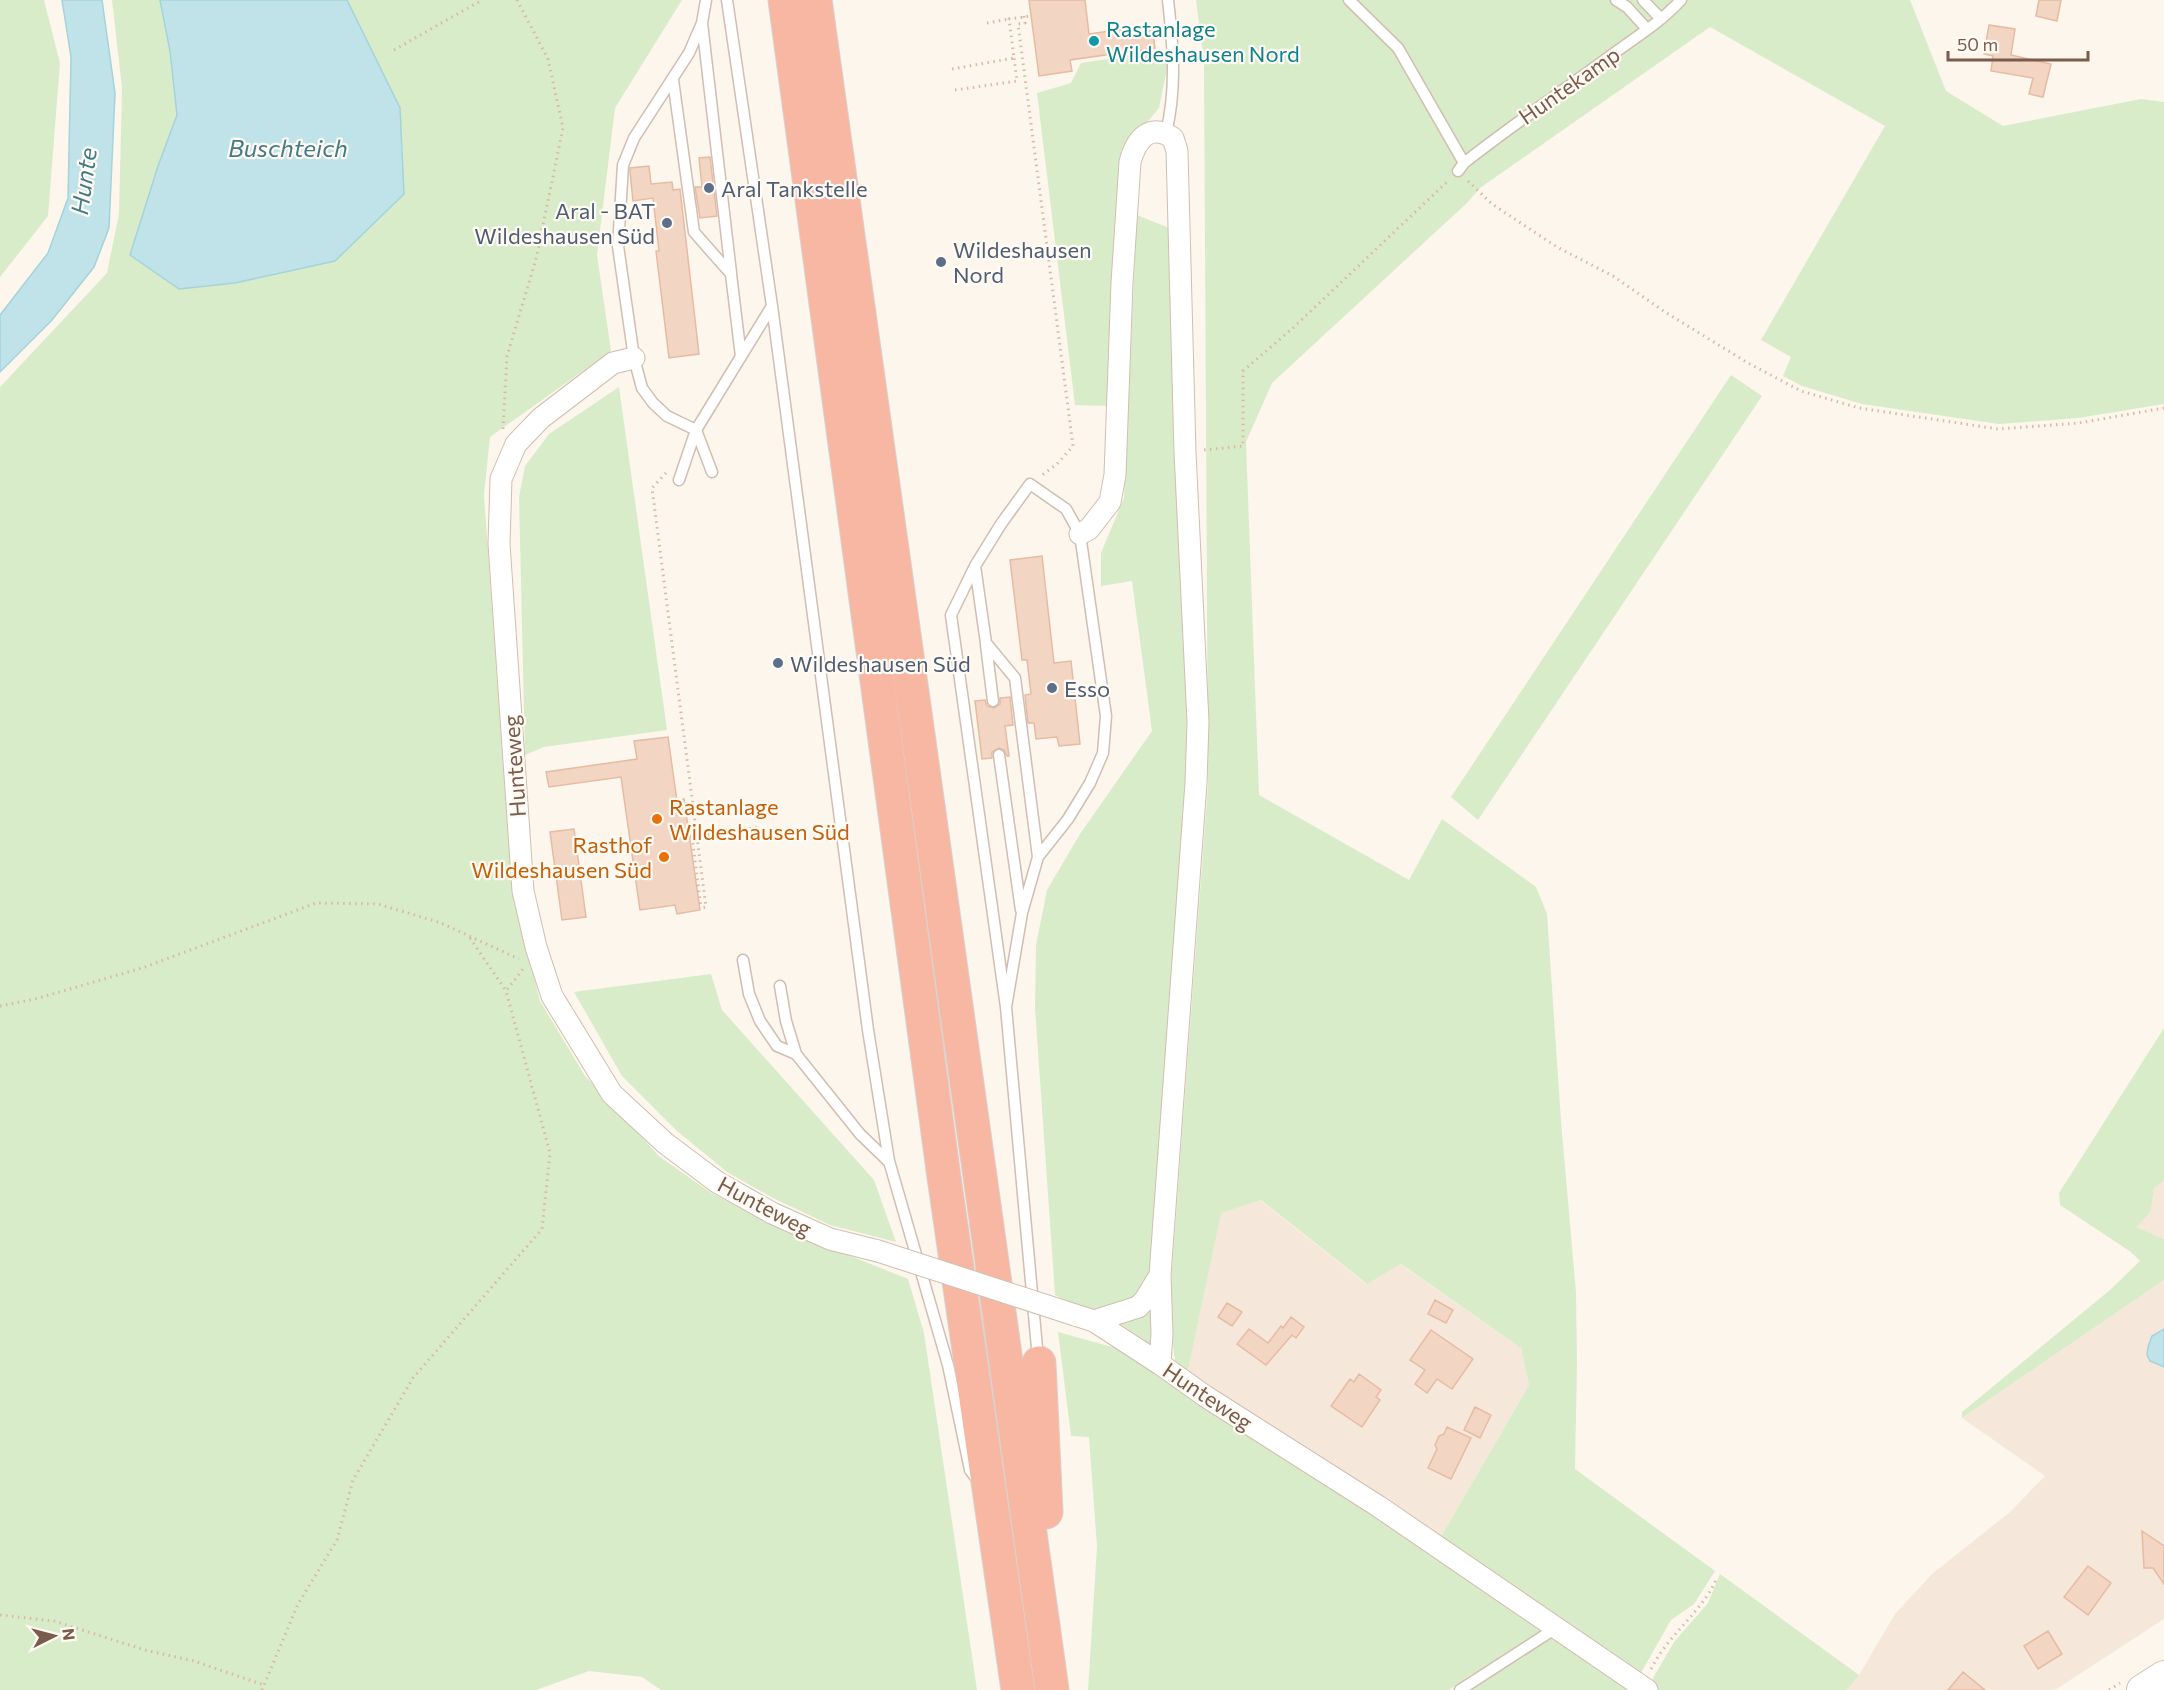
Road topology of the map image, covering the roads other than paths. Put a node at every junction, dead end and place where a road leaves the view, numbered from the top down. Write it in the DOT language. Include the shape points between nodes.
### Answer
graph roads {
  1 [pos="706,0"];
  2 [pos="727,0"];
  3 [pos="784,0"];
  4 [pos="815,0"];
  5 [pos="1167,0"];
  6 [pos="1349,0"];
  7 [pos="1616,0"];
  8 [pos="1643,0"];
  9 [pos="1681,0"];
  10 [pos="1661,19"];
  11 [pos="702,23"];
  12 [pos="1647,29"];
  13 [pos="673,80"];
  14 [pos="1166,133"];
  15 [pos="731,274"];
  16 [pos="772,306"];
  17 [pos="634,358"];
  18 [pos="741,358"];
  19 [pos="696,429"];
  20 [pos="712,472"];
  21 [pos="680,480"];
  22 [pos="1080,534"];
  23 [pos="975,566"];
  24 [pos="986,643"];
  25 [pos="993,701"];
  26 [pos="999,755"];
  27 [pos="1038,857"];
  28 [pos="1022,913"];
  29 [pos="743,960"];
  30 [pos="780,986"];
  31 [pos="1006,1007"];
  32 [pos="796,1053"];
  33 [pos="889,1161"];
  34 [pos="1161,1275"];
  35 [pos="1085,1318"];
  36 [pos="1039,1363"];
  37 [pos="1160,1364"];
  38 [pos="990,1495"];
  39 [pos="1040,1615"];
  40 [pos="1556,1628"];
  41 [pos="2164,1676"];
  42 [pos="1645,1689"];
  43 [pos="1018,1690"];
  44 [pos="1052,1690"];
  45 [pos="1460,1690"];
  46 [pos="2142,1690"];
  1 -- 11 [label="lane"];
  2 -- 16 [label="lane"];
  3 -- 38 [label="highway"];
  4 -- 39 [label="highway"];
  5 -- 14 [label="lane" via="1174,57 1172,107"];
  6 -- 12 [label="lane, Huntekamp" via="1398,48 1461,167 1512,124"];
  7 -- 12 [label="lane"];
  8 -- 10 [label="lane"];
  9 -- 10 [label="lane, Huntekamp"];
  10 -- 12 [label="lane, Huntekamp"];
  11 -- 13 [label="lane"];
  11 -- 15 [label="lane"];
  13 -- 15 [label="lane" via="694,232"];
  13 -- 17 [label="lane" via="649,112 623,165 618,246"];
  14 -- 22 [label="street" via="1143,137 1135,144 1130,162 1115,475 1110,501 1089,529"];
  14 -- 34 [label="street" via="1173,138 1177,151 1185,452 1198,722"];
  15 -- 18 [label="lane"];
  16 -- 18 [label="lane"];
  16 -- 33 [label="lane" via="868,1030"];
  17 -- 19 [label="lane" via="642,388 653,403 667,416"];
  17 -- 35 [label="street, Hunteweg, bridge" via="614,363 541,418 516,444 501,479 499,544 523,891 533,959 612,1094 665,1143 717,1182 830,1239"];
  18 -- 19 [label="lane"];
  19 -- 20 [label="lane"];
  19 -- 21 [label="lane"];
  22 -- 23 [label="lane" via="1066,509 1030,484"];
  22 -- 27 [label="lane" via="1106,716 1103,753 1068,819"];
  23 -- 24 [label="lane"];
  23 -- 31 [label="lane" via="951,615"];
  24 -- 25 [label="lane"];
  24 -- 27 [label="lane" via="1015,678"];
  26 -- 28 [label="lane"];
  27 -- 28 [label="lane"];
  28 -- 31 [label="lane"];
  29 -- 32 [label="lane" via="749,994 760,1021 777,1046"];
  30 -- 32 [label="lane"];
  31 -- 36 [label="lane"];
  32 -- 33 [label="lane" via="860,1134"];
  33 -- 38 [label="lane" via="948,1365 970,1470"];
  34 -- 35 [label="street" via="1138,1307"];
  34 -- 37 [label="street"];
  35 -- 37 [label="street, Hunteweg"];
  36 -- 39 [label="highway" via="1050,1567"];
  37 -- 40 [label="street, Hunteweg"];
  38 -- 43 [label="highway"];
  39 -- 44 [label="highway"];
  40 -- 42 [label="street, Hunteweg"];
  40 -- 45 [label="lane"];
  41 -- 46 [label="main road"];
}
